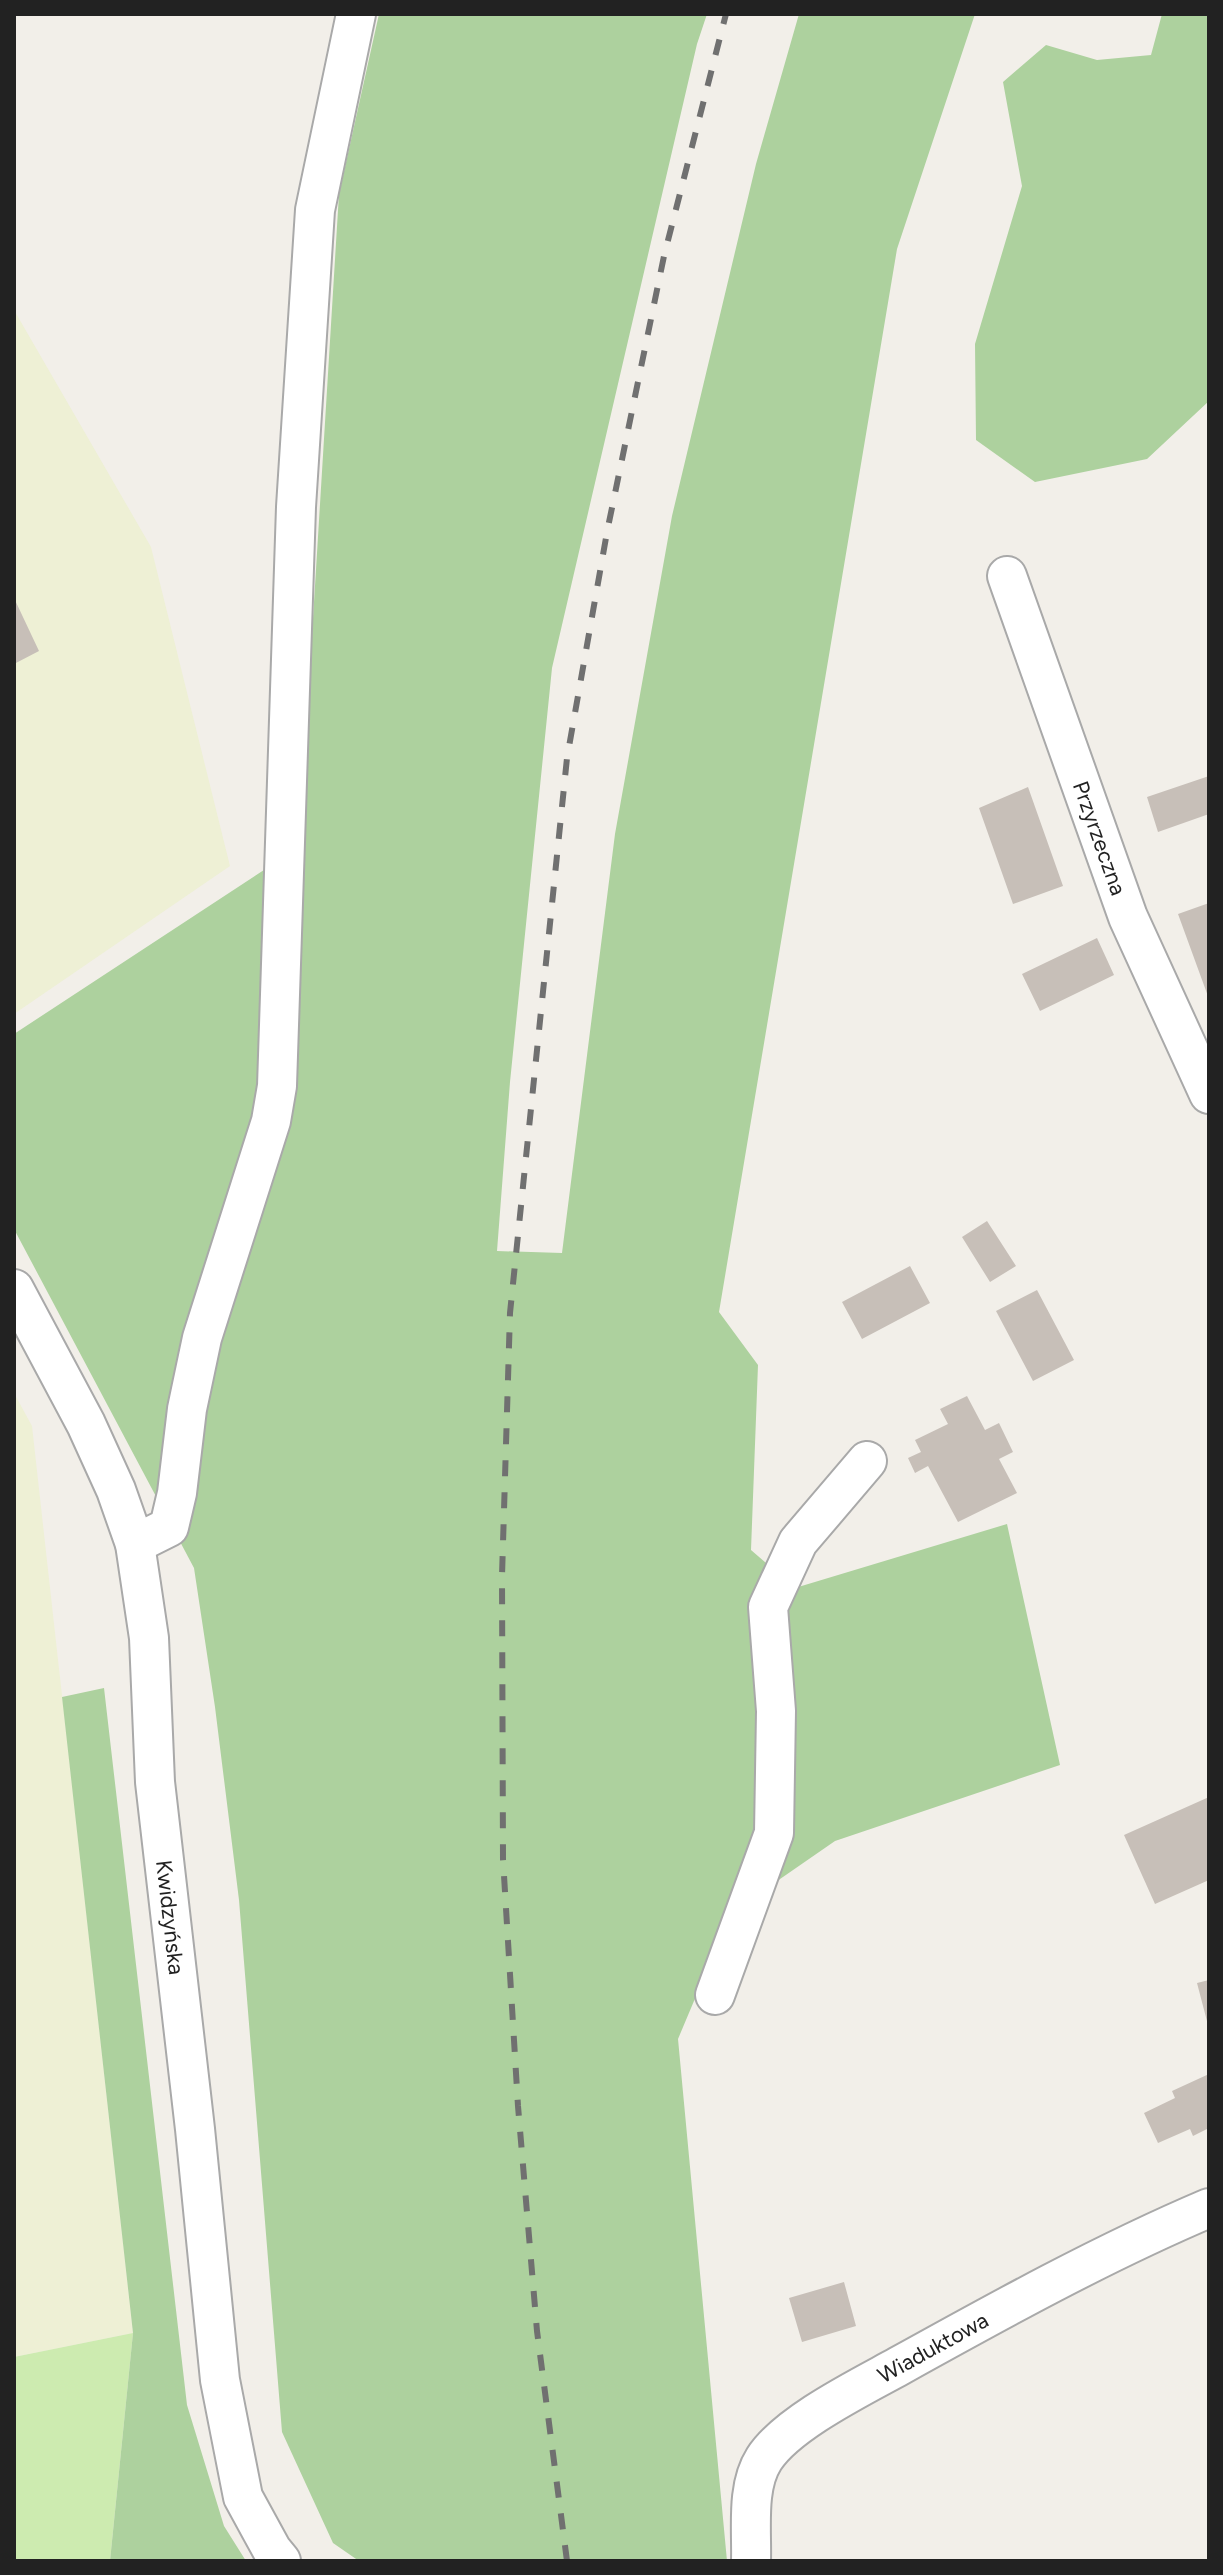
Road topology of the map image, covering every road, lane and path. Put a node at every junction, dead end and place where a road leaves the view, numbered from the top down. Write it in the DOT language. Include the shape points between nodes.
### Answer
graph roads {
  1 [pos="356,14"];
  2 [pos="1007,576"];
  3 [pos="1209,1094"];
  4 [pos="14,1289"];
  5 [pos="867,1461"];
  6 [pos="135,1544"];
  7 [pos="715,1995"];
  8 [pos="1209,2208"];
  9 [pos="281,2561"];
  10 [pos="751,2561"];
  1 -- 6 [label="street" via="315,210 296,507 277,1086 271,1121 202,1338 169,1527"];
  2 -- 3 [label="street, Przyrzeczna" via="1128,917"];
  4 -- 6 [label="street, Kwidzyńska" via="86,1424"];
  5 -- 7 [label="street" via="798,1542 768,1607 776,1711 774,1833"];
  6 -- 9 [label="street, Kwidzyńska" via="149,1638 155,1782 220,2380 243,2497"];
  8 -- 10 [label="street, Wiaduktowa" via="1009,2305 781,2439 757,2473"];
}
